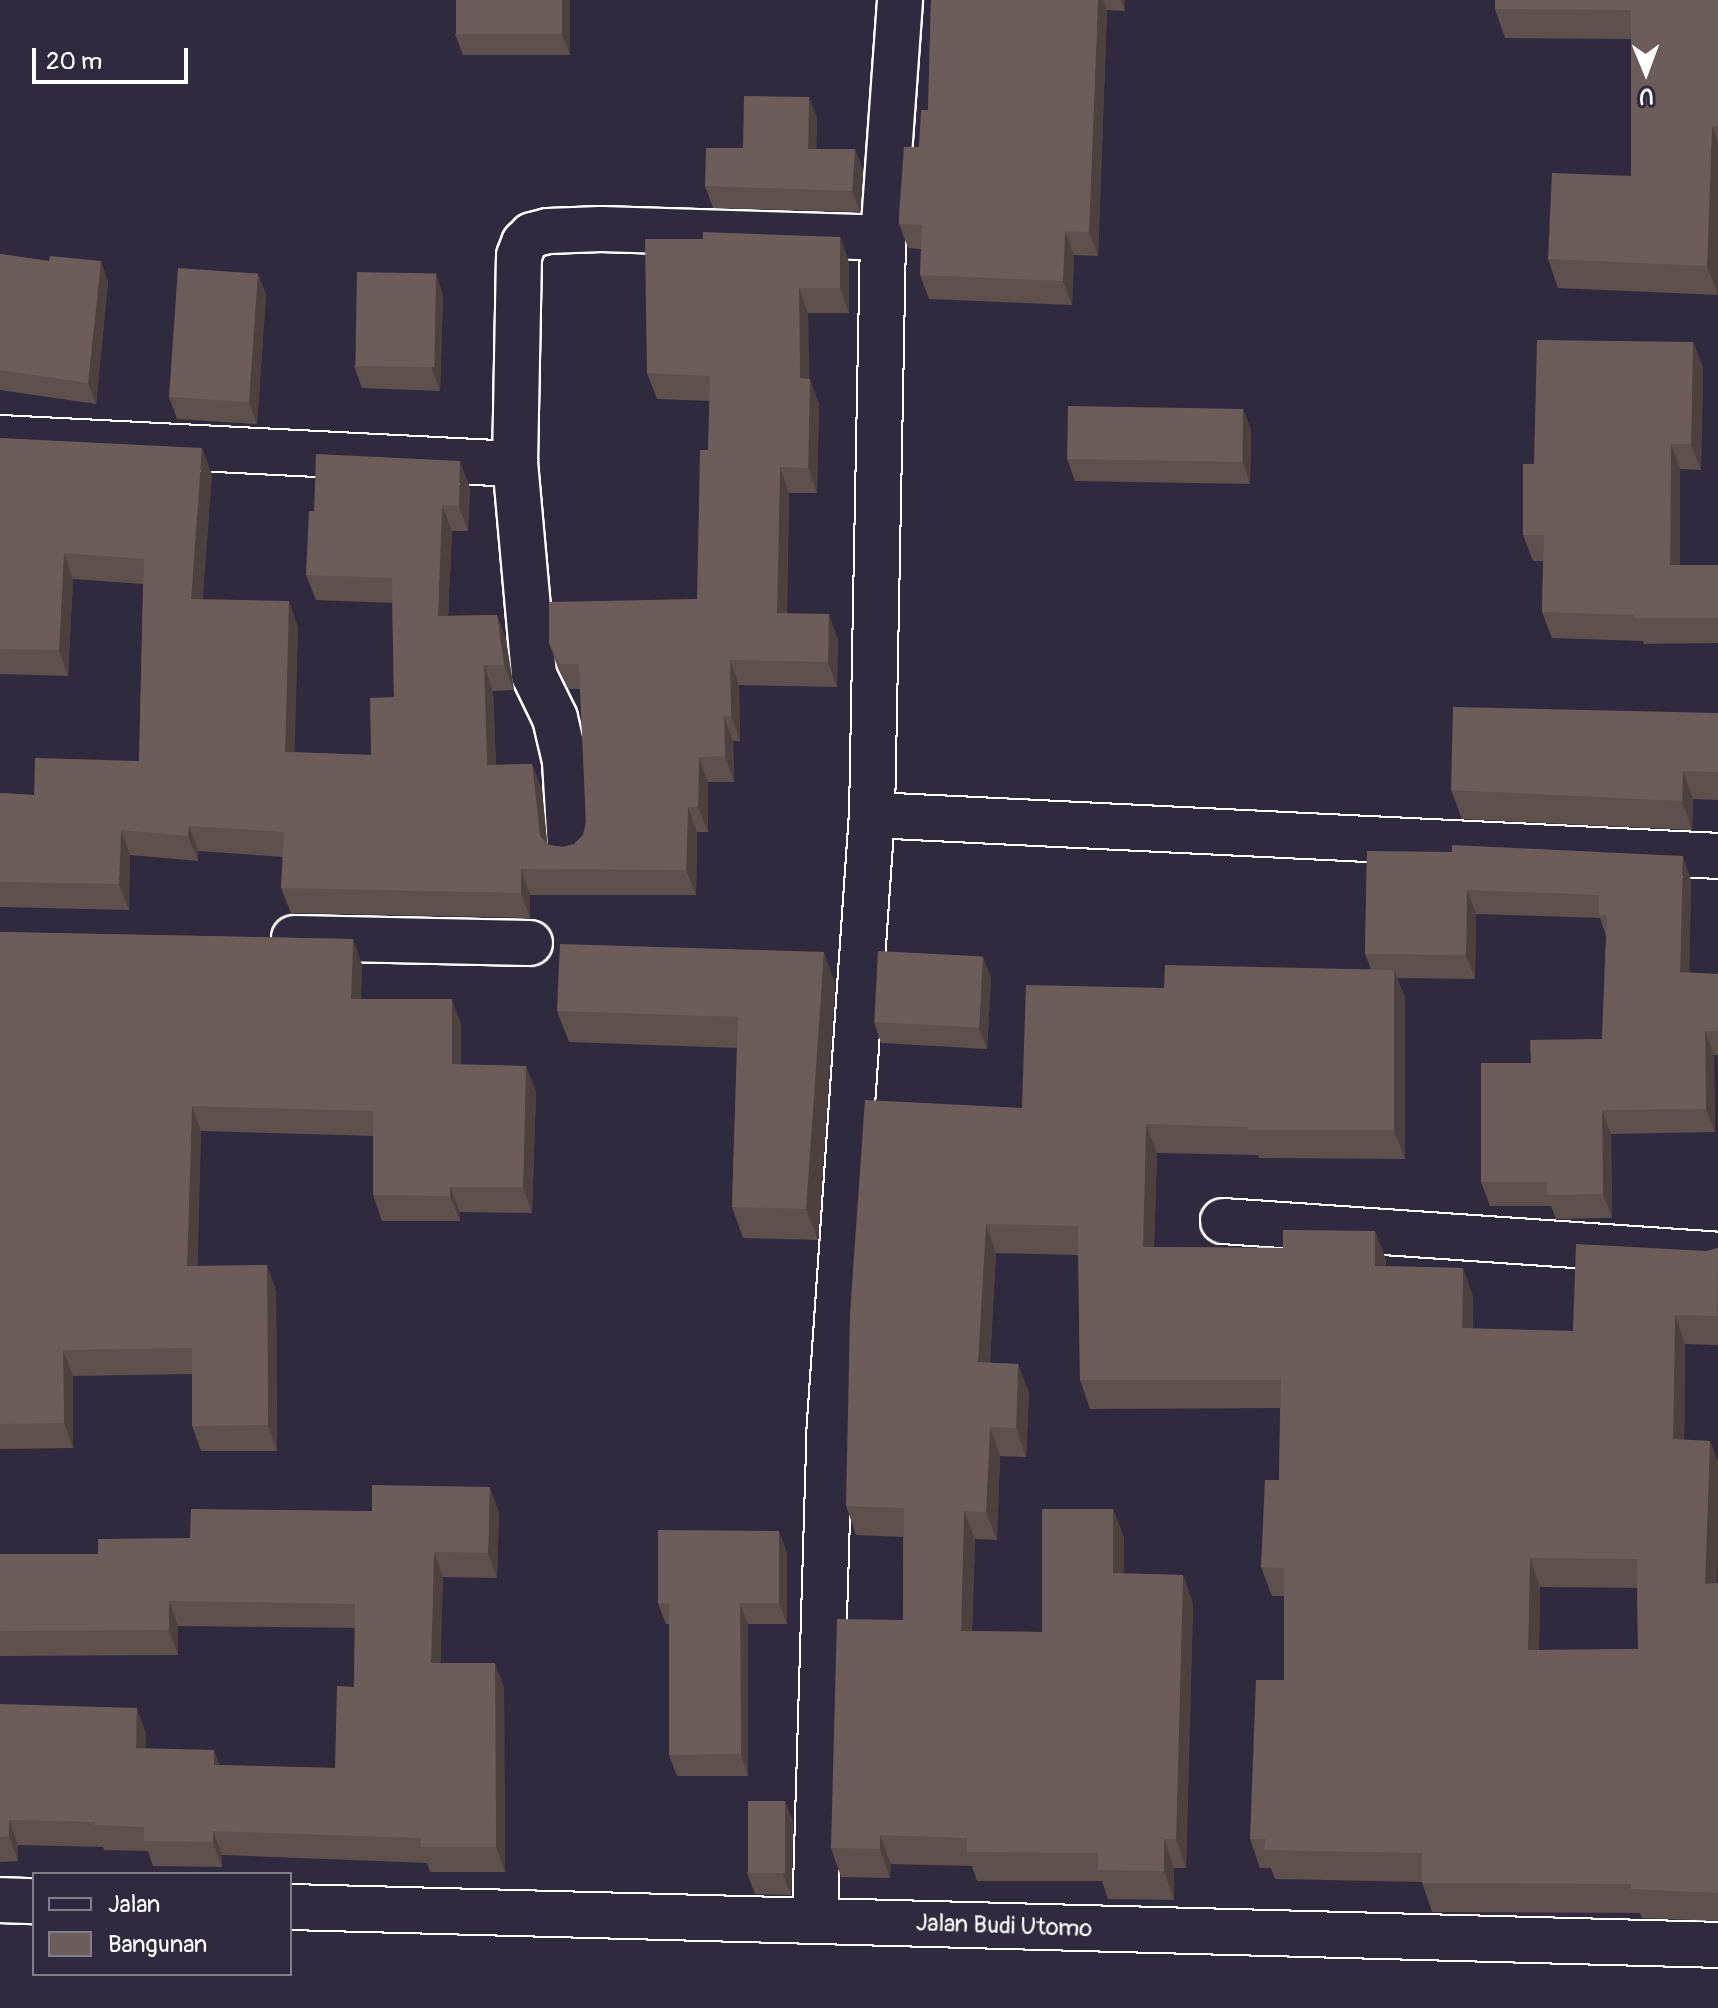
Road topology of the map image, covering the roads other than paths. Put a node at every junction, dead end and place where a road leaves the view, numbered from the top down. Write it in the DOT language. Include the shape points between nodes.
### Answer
graph roads {
  1 [pos="900,0"];
  2 [pos="883,238"];
  3 [pos="0,438"];
  4 [pos="515,464"];
  5 [pos="872,815"];
  6 [pos="570,848"];
  7 [pos="1718,856"];
  8 [pos="250,937"];
  9 [pos="530,943"];
  10 [pos="1223,1221"];
  11 [pos="1718,1255"];
  12 [pos="0,1900"];
  13 [pos="32,1901"];
  14 [pos="292,1907"];
  15 [pos="815,1921"];
  16 [pos="1718,1945"];
  1 -- 2 [label="street"];
  2 -- 4 [label="street" via="601,229 532,235 519,256"];
  2 -- 5 [label="street"];
  3 -- 4 [label="street"];
  4 -- 6 [label="street" via="534,675 555,718 565,761"];
  5 -- 7 [label="street"];
  5 -- 15 [label="street" via="829,1437"];
  8 -- 9 [label="street"];
  10 -- 11 [label="street"];
  12 -- 13 [label="street"];
  14 -- 15 [label="street, Jalan Budi Utomo"];
  15 -- 16 [label="street, Jalan Budi Utomo"];
}
